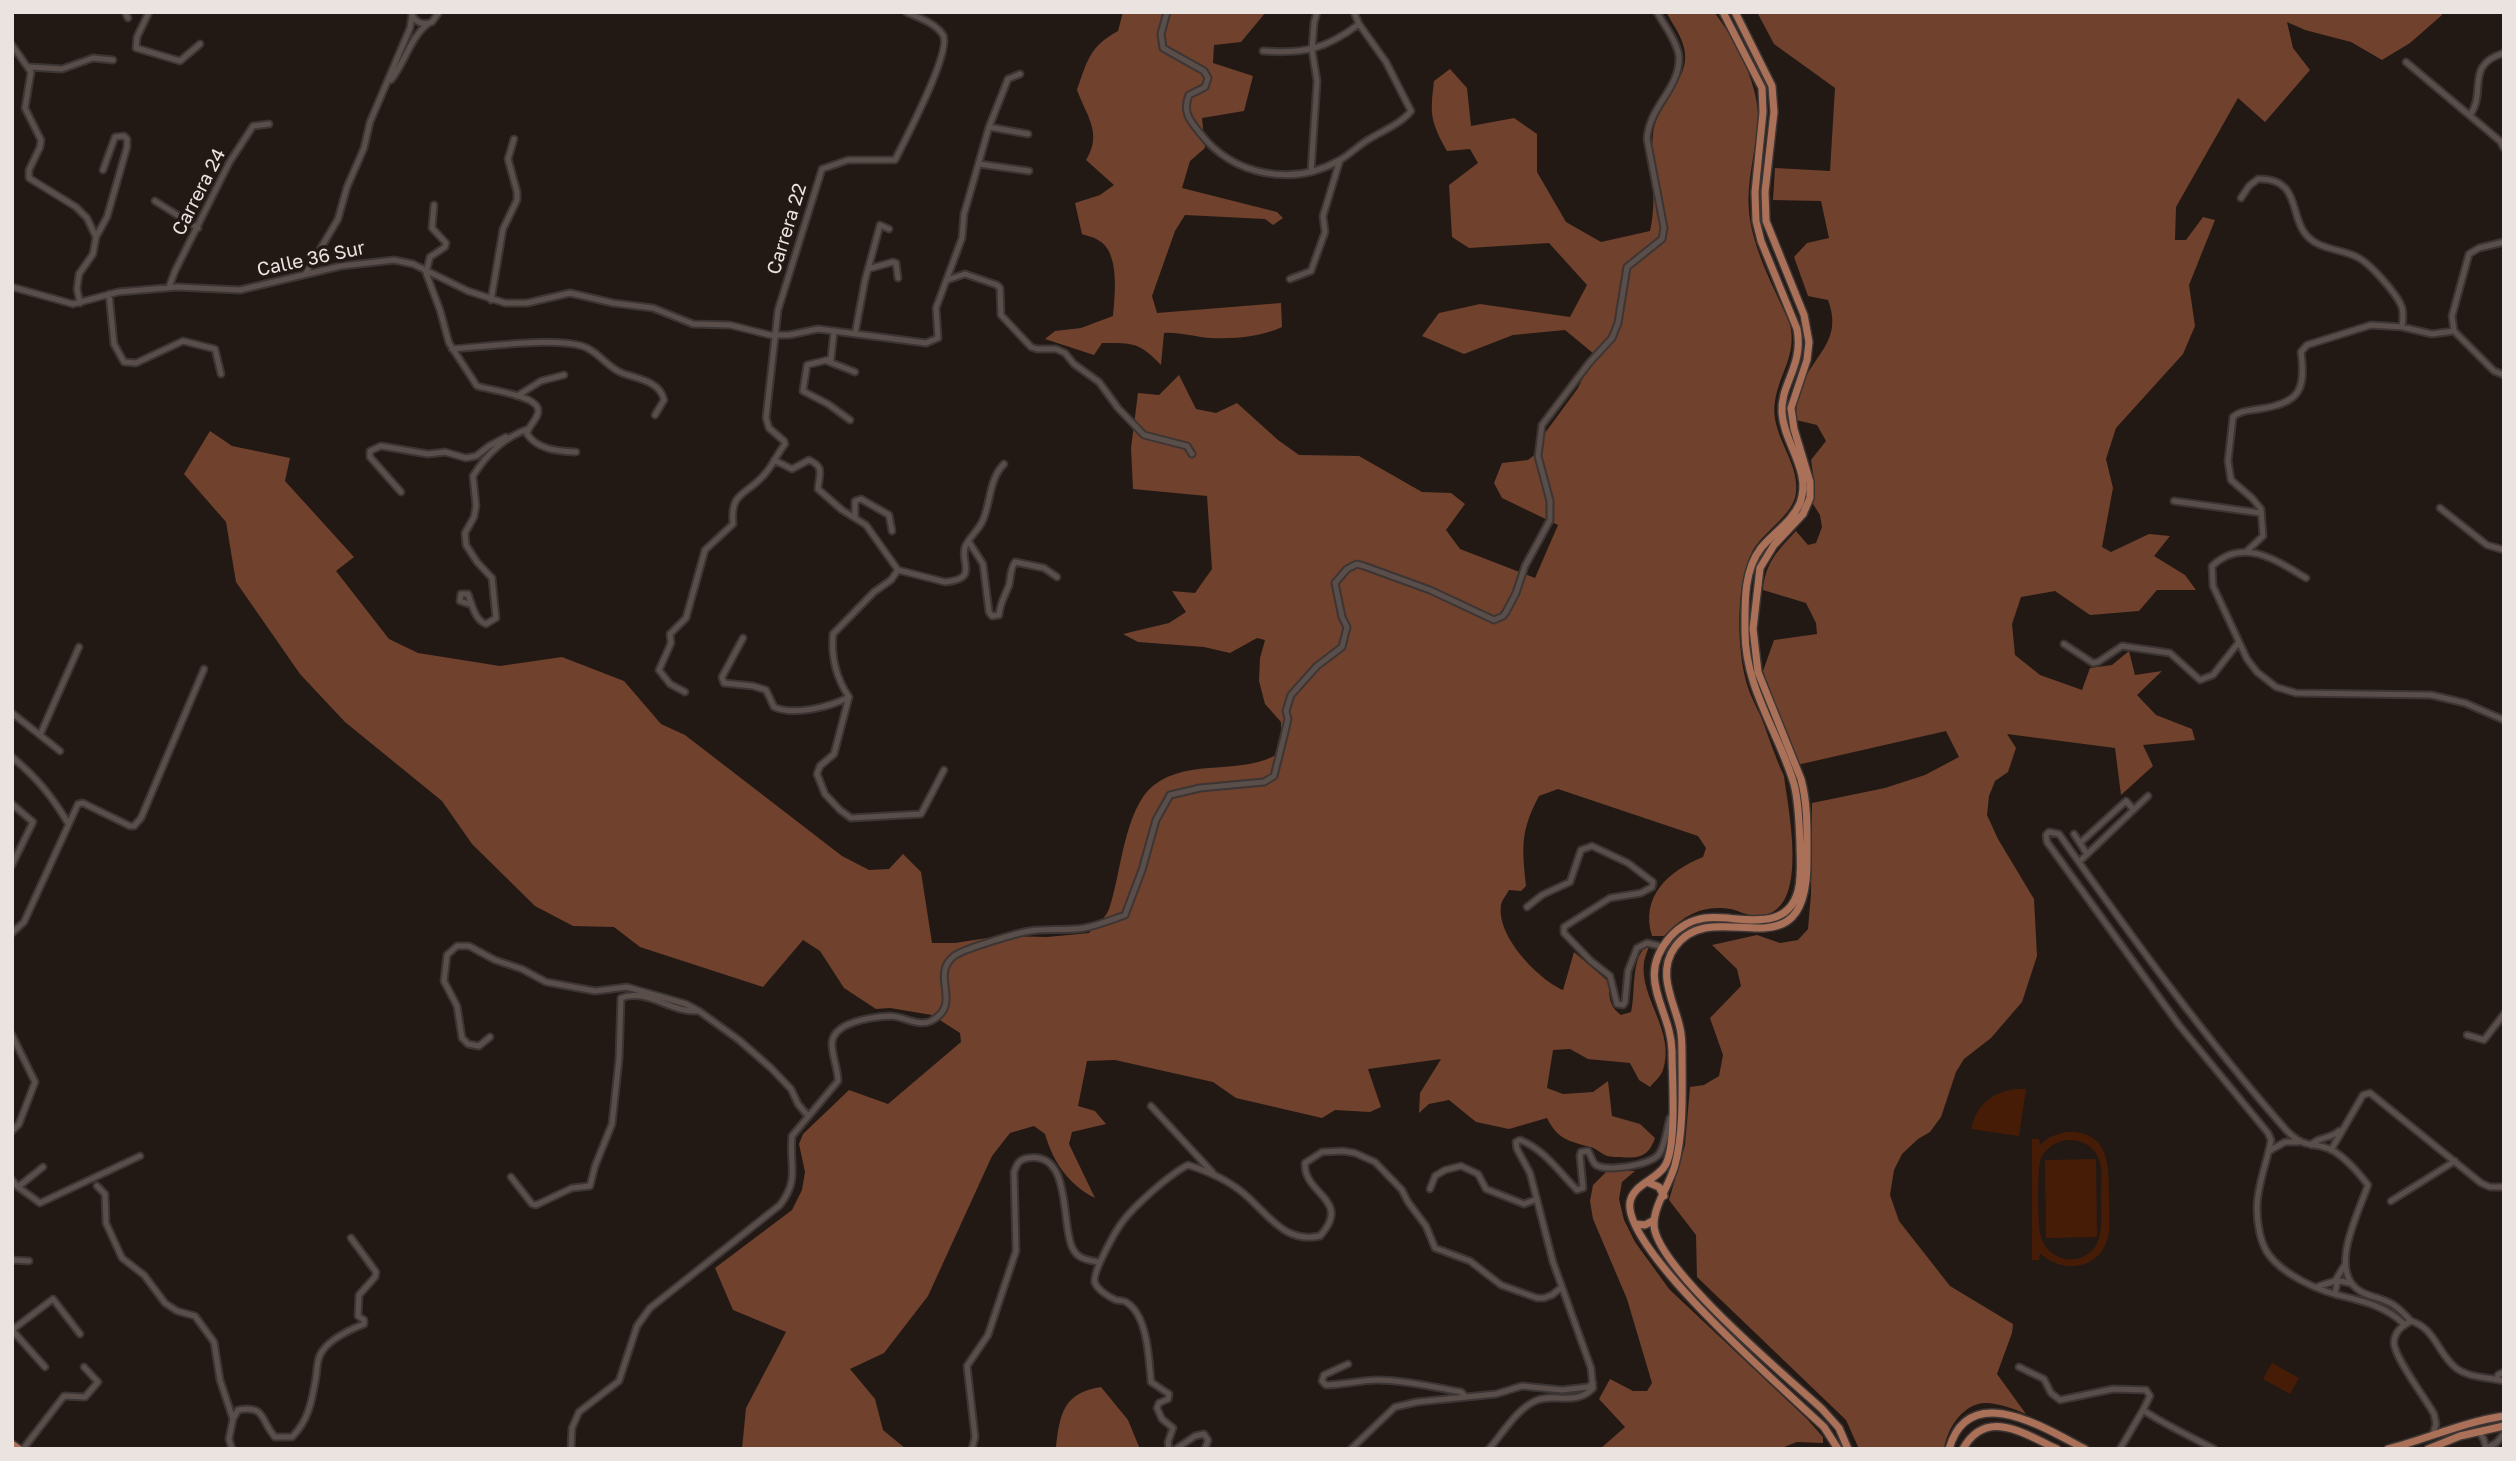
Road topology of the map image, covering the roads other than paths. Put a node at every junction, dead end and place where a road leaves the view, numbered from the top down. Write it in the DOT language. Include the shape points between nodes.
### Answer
graph roads {
  1 [pos="149,12"];
  2 [pos="439,12"];
  3 [pos="447,12"];
  4 [pos="906,12"];
  5 [pos="1167,12"];
  6 [pos="1317,12"];
  7 [pos="1354,12"];
  8 [pos="1657,12"];
  9 [pos="1723,12"];
  10 [pos="1735,12"];
  11 [pos="412,14"];
  12 [pos="436,19"];
  13 [pos="429,23"];
  14 [pos="1359,24"];
  15 [pos="200,44"];
  16 [pos="12,45"];
  17 [pos="1312,50"];
  18 [pos="1263,51"];
  19 [pos="2504,53"];
  20 [pos="113,60"];
  21 [pos="2406,62"];
  22 [pos="29,67"];
  23 [pos="1020,74"];
  24 [pos="386,86"];
  25 [pos="2470,116"];
  26 [pos="269,124"];
  27 [pos="989,127"];
  28 [pos="1028,134"];
  29 [pos="514,139"];
  30 [pos="2504,148"];
  31 [pos="1340,160"];
  32 [pos="979,164"];
  33 [pos="103,170"];
  34 [pos="1029,171"];
  35 [pos="1311,172"];
  36 [pos="2241,198"];
  37 [pos="155,201"];
  38 [pos="434,205"];
  39 [pos="198,228"];
  40 [pos="889,229"];
  41 [pos="96,237"];
  42 [pos="2504,242"];
  43 [pos="425,269"];
  44 [pos="868,269"];
  45 [pos="306,273"];
  46 [pos="898,278"];
  47 [pos="1290,279"];
  48 [pos="947,280"];
  49 [pos="12,287"];
  50 [pos="169,287"];
  51 [pos="109,294"];
  52 [pos="491,300"];
  53 [pos="79,303"];
  54 [pos="2402,327"];
  55 [pos="834,331"];
  56 [pos="2454,331"];
  57 [pos="855,334"];
  58 [pos="775,335"];
  59 [pos="452,349"];
  60 [pos="827,361"];
  61 [pos="855,372"];
  62 [pos="221,374"];
  63 [pos="564,374"];
  64 [pos="2504,375"];
  65 [pos="517,396"];
  66 [pos="655,415"];
  67 [pos="850,420"];
  68 [pos="528,429"];
  69 [pos="509,437"];
  70 [pos="576,452"];
  71 [pos="1192,454"];
  72 [pos="774,460"];
  73 [pos="1004,464"];
  74 [pos="401,492"];
  75 [pos="2174,500"];
  76 [pos="2440,508"];
  77 [pos="2261,513"];
  78 [pos="855,518"];
  79 [pos="892,531"];
  80 [pos="969,542"];
  81 [pos="2504,550"];
  82 [pos="2247,551"];
  83 [pos="898,570"];
  84 [pos="1057,577"];
  85 [pos="2306,578"];
  86 [pos="472,605"];
  87 [pos="743,638"];
  88 [pos="2239,642"];
  89 [pos="2064,644"];
  90 [pos="79,647"];
  91 [pos="204,669"];
  92 [pos="685,692"];
  93 [pos="849,698"];
  94 [pos="12,713"];
  95 [pos="2504,720"];
  96 [pos="40,735"];
  97 [pos="60,751"];
  98 [pos="12,757"];
  99 [pos="944,770"];
  100 [pos="2148,796"];
  101 [pos="12,804"];
  102 [pos="2134,810"];
  103 [pos="68,823"];
  104 [pos="2074,834"];
  105 [pos="2080,843"];
  106 [pos="2087,854"];
  107 [pos="2079,862"];
  108 [pos="12,865"];
  109 [pos="1527,906"];
  110 [pos="12,933"];
  111 [pos="1664,947"];
  112 [pos="699,1011"];
  113 [pos="2504,1014"];
  114 [pos="12,1035"];
  115 [pos="2467,1035"];
  116 [pos="490,1037"];
  117 [pos="1151,1106"];
  118 [pos="1672,1113"];
  119 [pos="808,1116"];
  120 [pos="2346,1123"];
  121 [pos="2282,1126"];
  122 [pos="12,1131"];
  123 [pos="2268,1133"];
  124 [pos="2298,1142"];
  125 [pos="2311,1145"];
  126 [pos="2331,1150"];
  127 [pos="2269,1151"];
  128 [pos="140,1156"];
  129 [pos="2455,1161"];
  130 [pos="43,1167"];
  131 [pos="1216,1175"];
  132 [pos="511,1177"];
  133 [pos="12,1180"];
  134 [pos="1646,1182"];
  135 [pos="97,1186"];
  136 [pos="18,1187"];
  137 [pos="2504,1187"];
  138 [pos="1430,1189"];
  139 [pos="1664,1196"];
  140 [pos="1537,1199"];
  141 [pos="2390,1201"];
  142 [pos="1654,1220"];
  143 [pos="1635,1224"];
  144 [pos="351,1238"];
  145 [pos="12,1259"];
  146 [pos="29,1261"];
  147 [pos="2345,1261"];
  148 [pos="1099,1262"];
  149 [pos="2350,1283"];
  150 [pos="2315,1286"];
  151 [pos="1562,1287"];
  152 [pos="2336,1294"];
  153 [pos="2408,1323"];
  154 [pos="80,1334"];
  155 [pos="1348,1364"];
  156 [pos="45,1367"];
  157 [pos="84,1367"];
  158 [pos="2019,1367"];
  159 [pos="2504,1372"];
  160 [pos="2500,1380"];
  161 [pos="1593,1383"];
  162 [pos="1466,1397"];
  163 [pos="2143,1410"];
  164 [pos="2504,1416"];
  165 [pos="233,1419"];
  166 [pos="2504,1426"];
  167 [pos="2479,1431"];
  168 [pos="2433,1434"];
  169 [pos="2504,1434"];
  170 [pos="12,1444"];
  171 [pos="21,1449"];
  172 [pos="232,1449"];
  173 [pos="571,1449"];
  174 [pos="972,1449"];
  175 [pos="1169,1449"];
  176 [pos="1176,1449"];
  177 [pos="1205,1449"];
  178 [pos="1351,1449"];
  179 [pos="1489,1449"];
  180 [pos="1838,1449"];
  181 [pos="1848,1449"];
  182 [pos="1949,1449"];
  183 [pos="1963,1449"];
  184 [pos="2057,1449"];
  185 [pos="2084,1449"];
  186 [pos="2120,1449"];
  187 [pos="2214,1449"];
  188 [pos="2388,1449"];
  189 [pos="2428,1449"];
  190 [pos="2485,1449"];
  1 -- 15 [label="street" via="136,48 180,61"];
  2 -- 12 [label="street"];
  3 -- 12 [label="street"];
  4 -- 58 [label="street, Carrera 22" via="937,28 945,40 922,106 895,160 848,160 822,169 778,310"];
  5 -- 35 [label="street" via="1161,34 1163,48 1204,71 1208,78 1205,87 1189,95 1185,107 1188,119 1210,147 1254,170"];
  6 -- 17 [label="street"];
  7 -- 14 [label="street"];
  8 -- 119 [label="street" via="1679,55 1672,86 1648,124 1662,239 1627,267 1612,338 1542,425 1538,456 1550,501 1550,520 1503,616 1494,620 1364,566 1347,569 1335,583 1347,626 1342,647 1291,695 1274,776 1264,782 1170,795 1156,820 1125,915 1085,928 1030,931 956,954 943,974 946,1009 930,1021 891,1016 845,1024 832,1043 838,1081"];
  9 -- 111 [label="main road" via="1762,88 1756,221 1799,344 1782,411 1801,470 1802,495 1796,510 1752,564 1745,633 1751,677 1795,788 1800,877 1791,904 1773,918 1697,919 1676,932"];
  10 -- 139 [label="main road" via="1772,86 1766,221 1804,315 1809,342 1791,408 1808,471 1810,498 1760,568 1753,629 1758,672 1805,795 1807,882 1803,903 1782,923 1756,929 1704,927 1681,940 1669,957 1667,984 1682,1042 1682,1092 1677,1156"];
  11 -- 13 [label="street" via="419,23"];
  11 -- 24 [label="street"];
  12 -- 13 [label="street"];
  13 -- 24 [label="street"];
  14 -- 17 [label="street"];
  14 -- 31 [label="street" via="1410,111"];
  16 -- 22 [label="street"];
  17 -- 18 [label="street"];
  17 -- 35 [label="street" via="1317,80"];
  19 -- 25 [label="street" via="2482,67 2477,106"];
  20 -- 22 [label="street" via="93,58 62,69"];
  21 -- 25 [label="street"];
  22 -- 41 [label="street" via="25,108 41,140 29,178 76,207"];
  23 -- 27 [label="street" via="1008,79"];
  24 -- 45 [label="street" via="338,219"];
  25 -- 30 [label="street"];
  26 -- 39 [label="street, Carrera 24" via="257,124 250,131"];
  27 -- 28 [label="street"];
  27 -- 32 [label="street"];
  29 -- 52 [label="street" via="508,159 517,200 503,229"];
  31 -- 35 [label="street"];
  31 -- 47 [label="street" via="1323,216 1325,232 1311,271"];
  32 -- 34 [label="street"];
  32 -- 48 [label="street"];
  33 -- 41 [label="street" via="115,137 124,136 127,147 107,217"];
  36 -- 54 [label="street" via="2258,179 2286,190 2308,237 2368,263 2403,307"];
  37 -- 39 [label="street"];
  38 -- 43 [label="street" via="432,228 446,243 430,257"];
  39 -- 50 [label="street, Carrera 24"];
  40 -- 44 [label="street" via="880,225"];
  41 -- 53 [label="street" via="93,254 79,274"];
  42 -- 56 [label="street" via="2469,254 2452,316"];
  43 -- 45 [label="street, Calle 36 Sur" via="394,260"];
  43 -- 52 [label="street, Calle 36 Sur"];
  43 -- 59 [label="street"];
  44 -- 46 [label="street" via="893,262"];
  44 -- 57 [label="street"];
  45 -- 50 [label="street, Calle 36 Sur" via="240,290"];
  48 -- 57 [label="street, Calle 36 Sur" via="936,308 938,338 917,343"];
  48 -- 71 [label="street" via="965,274 997,285 1001,315 1031,347 1065,353 1099,382 1144,435 1187,446"];
  49 -- 53 [label="street, Calle 36 Sur"];
  50 -- 51 [label="street, Calle 36 Sur"];
  51 -- 53 [label="street, Calle 36 Sur"];
  51 -- 62 [label="street" via="114,344 124,362 136,363 183,341 215,348"];
  52 -- 58 [label="street, Calle 36 Sur" via="515,304 581,294 653,308 693,324 730,325"];
  54 -- 56 [label="street" via="2432,334"];
  54 -- 77 [label="street" via="2371,326 2304,347 2303,385 2292,399 2233,417 2228,461 2231,480 2260,505"];
  55 -- 57 [label="street, Calle 36 Sur"];
  55 -- 58 [label="street, Calle 36 Sur"];
  55 -- 60 [label="street" via="832,357"];
  56 -- 64 [label="street" via="2483,362"];
  58 -- 72 [label="street, Carrera 22" via="766,418 785,444"];
  59 -- 65 [label="street" via="477,386"];
  59 -- 66 [label="street" via="550,343 583,346 619,372 649,381 661,390 664,400"];
  60 -- 61 [label="street"];
  60 -- 67 [label="street" via="807,365 803,391"];
  63 -- 65 [label="street"];
  65 -- 68 [label="street" via="538,407"];
  68 -- 69 [label="street"];
  68 -- 70 [label="street" via="530,438 540,446"];
  69 -- 74 [label="street" via="466,458 445,452 374,448 370,457"];
  69 -- 86 [label="street" via="473,476 476,506 465,533 467,548 492,578 496,618 483,623"];
  72 -- 78 [label="street" via="792,469 809,460 818,464 818,489"];
  72 -- 92 [label="street" via="762,478 734,502 733,524 705,550 686,618 670,634 671,643 659,670 670,684"];
  73 -- 80 [label="street" via="994,477 982,523"];
  75 -- 77 [label="street"];
  76 -- 81 [label="street" via="2487,545"];
  77 -- 82 [label="street" via="2263,536"];
  78 -- 79 [label="street" via="855,500 861,499 889,515"];
  78 -- 83 [label="street" via="871,530"];
  80 -- 83 [label="street" via="964,551 967,571 951,582"];
  80 -- 84 [label="street" via="983,564 992,616 999,615 1015,562 1047,569"];
  82 -- 85 [label="street"];
  82 -- 88 [label="street" via="2218,561 2211,572"];
  83 -- 93 [label="street" via="833,634 831,654"];
  87 -- 93 [label="street" via="722,677 724,683 761,687 781,710"];
  88 -- 89 [label="street" via="2213,675 2200,680 2170,653 2122,646 2093,663"];
  88 -- 95 [label="street" via="2257,672 2288,691 2431,695"];
  90 -- 96 [label="street"];
  91 -- 103 [label="street" via="136,824 127,825 80,802"];
  93 -- 99 [label="street" via="834,754 817,775 825,794 840,810 851,818 921,814"];
  94 -- 96 [label="street"];
  96 -- 97 [label="street"];
  98 -- 103 [label="street" via="37,778"];
  100 -- 102 [label="street"];
  101 -- 108 [label="street" via="33,822"];
  102 -- 105 [label="street" via="2126,801"];
  102 -- 106 [label="street"];
  103 -- 110 [label="street" via="24,922"];
  104 -- 105 [label="street"];
  105 -- 106 [label="street"];
  106 -- 107 [label="street"];
  107 -- 121 [label="street" via="2199,1027"];
  107 -- 123 [label="street" via="2059,834 2048,833 2047,842 2179,1025"];
  109 -- 111 [label="street" via="1570,881 1580,850 1594,847 1628,863 1653,882 1652,887 1608,899 1564,927 1564,933 1610,976 1617,1004 1623,1005 1637,948 1647,943"];
  111 -- 118 [label="main road" via="1654,977 1671,1042"];
  112 -- 116 [label="street" via="627,987 594,990 546,982 470,946 457,946 447,955 444,981 457,1006 462,1038 479,1046"];
  112 -- 119 [label="street" via="771,1068"];
  112 -- 132 [label="street" via="642,996 623,997 612,1124 590,1186 572,1188 536,1205"];
  113 -- 115 [label="street" via="2484,1040"];
  114 -- 122 [label="street" via="35,1082"];
  117 -- 131 [label="street"];
  118 -- 134 [label="main road" via="1667,1161"];
  118 -- 140 [label="street" via="1661,1152 1650,1161 1638,1166 1602,1166 1594,1163 1588,1151 1581,1152 1583,1188 1577,1190 1550,1160 1518,1140 1517,1149"];
  119 -- 173 [label="street" via="792,1136 793,1182 788,1194 650,1308 637,1326 619,1381 579,1412"];
  120 -- 125 [label="street" via="2334,1135"];
  120 -- 126 [label="street"];
  120 -- 129 [label="street" via="2370,1093"];
  121 -- 123 [label="street"];
  121 -- 124 [label="street"];
  123 -- 127 [label="street"];
  124 -- 125 [label="street"];
  124 -- 127 [label="street" via="2285,1142"];
  125 -- 126 [label="street"];
  126 -- 147 [label="street" via="2368,1185 2346,1245"];
  127 -- 150 [label="street" via="2257,1208 2263,1245 2279,1265"];
  128 -- 136 [label="street" via="40,1203"];
  129 -- 137 [label="street" via="2484,1185"];
  129 -- 141 [label="street"];
  130 -- 136 [label="street"];
  131 -- 148 [label="street" via="1188,1165 1183,1168 1126,1217"];
  131 -- 151 [label="street" via="1282,1228 1311,1238 1320,1236 1332,1214 1308,1176 1306,1163 1322,1152 1355,1153 1394,1179 1426,1226 1435,1248 1478,1266 1501,1285 1537,1298"];
  133 -- 136 [label="street"];
  134 -- 139 [label="main road" via="1655,1184"];
  134 -- 143 [label="main road" via="1631,1198"];
  135 -- 165 [label="street" via="105,1194 106,1223 122,1258 144,1275 165,1303 195,1316 214,1342"];
  138 -- 140 [label="street" via="1435,1176 1461,1166 1478,1174 1486,1189 1524,1204"];
  139 -- 142 [label="main road"];
  140 -- 151 [label="street"];
  142 -- 143 [label="main road"];
  142 -- 181 [label="main road" via="1657,1240 1693,1287 1822,1409 1839,1428"];
  143 -- 180 [label="main road" via="1685,1294 1824,1426"];
  144 -- 165 [label="street" via="376,1272 359,1295 358,1316 364,1324 343,1334 318,1357 310,1411 298,1431 292,1437 275,1437 262,1413 254,1409 238,1410"];
  145 -- 146 [label="street"];
  147 -- 149 [label="street"];
  147 -- 150 [label="street" via="2335,1281"];
  148 -- 174 [label="street" via="1080,1258 1072,1248 1062,1187 1054,1169 1036,1158 1023,1159 1014,1172 1016,1251 1012,1267 988,1335 967,1366 975,1437"];
  148 -- 175 [label="street" via="1094,1272 1096,1285 1116,1300 1126,1301 1133,1310 1144,1331 1151,1382 1169,1394 1157,1408 1173,1428"];
  149 -- 152 [label="street" via="2337,1283"];
  149 -- 153 [label="street" via="2397,1306"];
  150 -- 152 [label="street"];
  151 -- 161 [label="street"];
  152 -- 153 [label="street" via="2382,1307"];
  153 -- 160 [label="street" via="2418,1323 2429,1332 2454,1366"];
  153 -- 168 [label="street" via="2395,1338 2396,1352 2434,1414"];
  154 -- 156 [label="street" via="53,1299 12,1330"];
  155 -- 162 [label="street" via="1324,1375 1322,1381 1326,1385 1390,1381 1461,1392"];
  157 -- 171 [label="street" via="98,1382 85,1397 64,1396"];
  158 -- 163 [label="street" via="2044,1379 2060,1400 2113,1390 2146,1390 2150,1396"];
  159 -- 160 [label="street" via="2498,1374"];
  161 -- 162 [label="street" via="1562,1390 1522,1386"];
  161 -- 179 [label="street" via="1584,1395 1534,1401"];
  162 -- 178 [label="street" via="1395,1407"];
  163 -- 186 [label="street"];
  163 -- 187 [label="street"];
  164 -- 168 [label="main road"];
  165 -- 172 [label="street"];
  166 -- 167 [label="main road"];
  167 -- 189 [label="main road"];
  167 -- 190 [label="street"];
  168 -- 188 [label="main road"];
  169 -- 190 [label="street"];
  170 -- 171 [label="main road"];
  176 -- 177 [label="street" via="1204,1434 1208,1440"];
  182 -- 185 [label="main road" via="1967,1421 1998,1412 2027,1419"];
  183 -- 184 [label="main road" via="1975,1433 1995,1426"];
}
